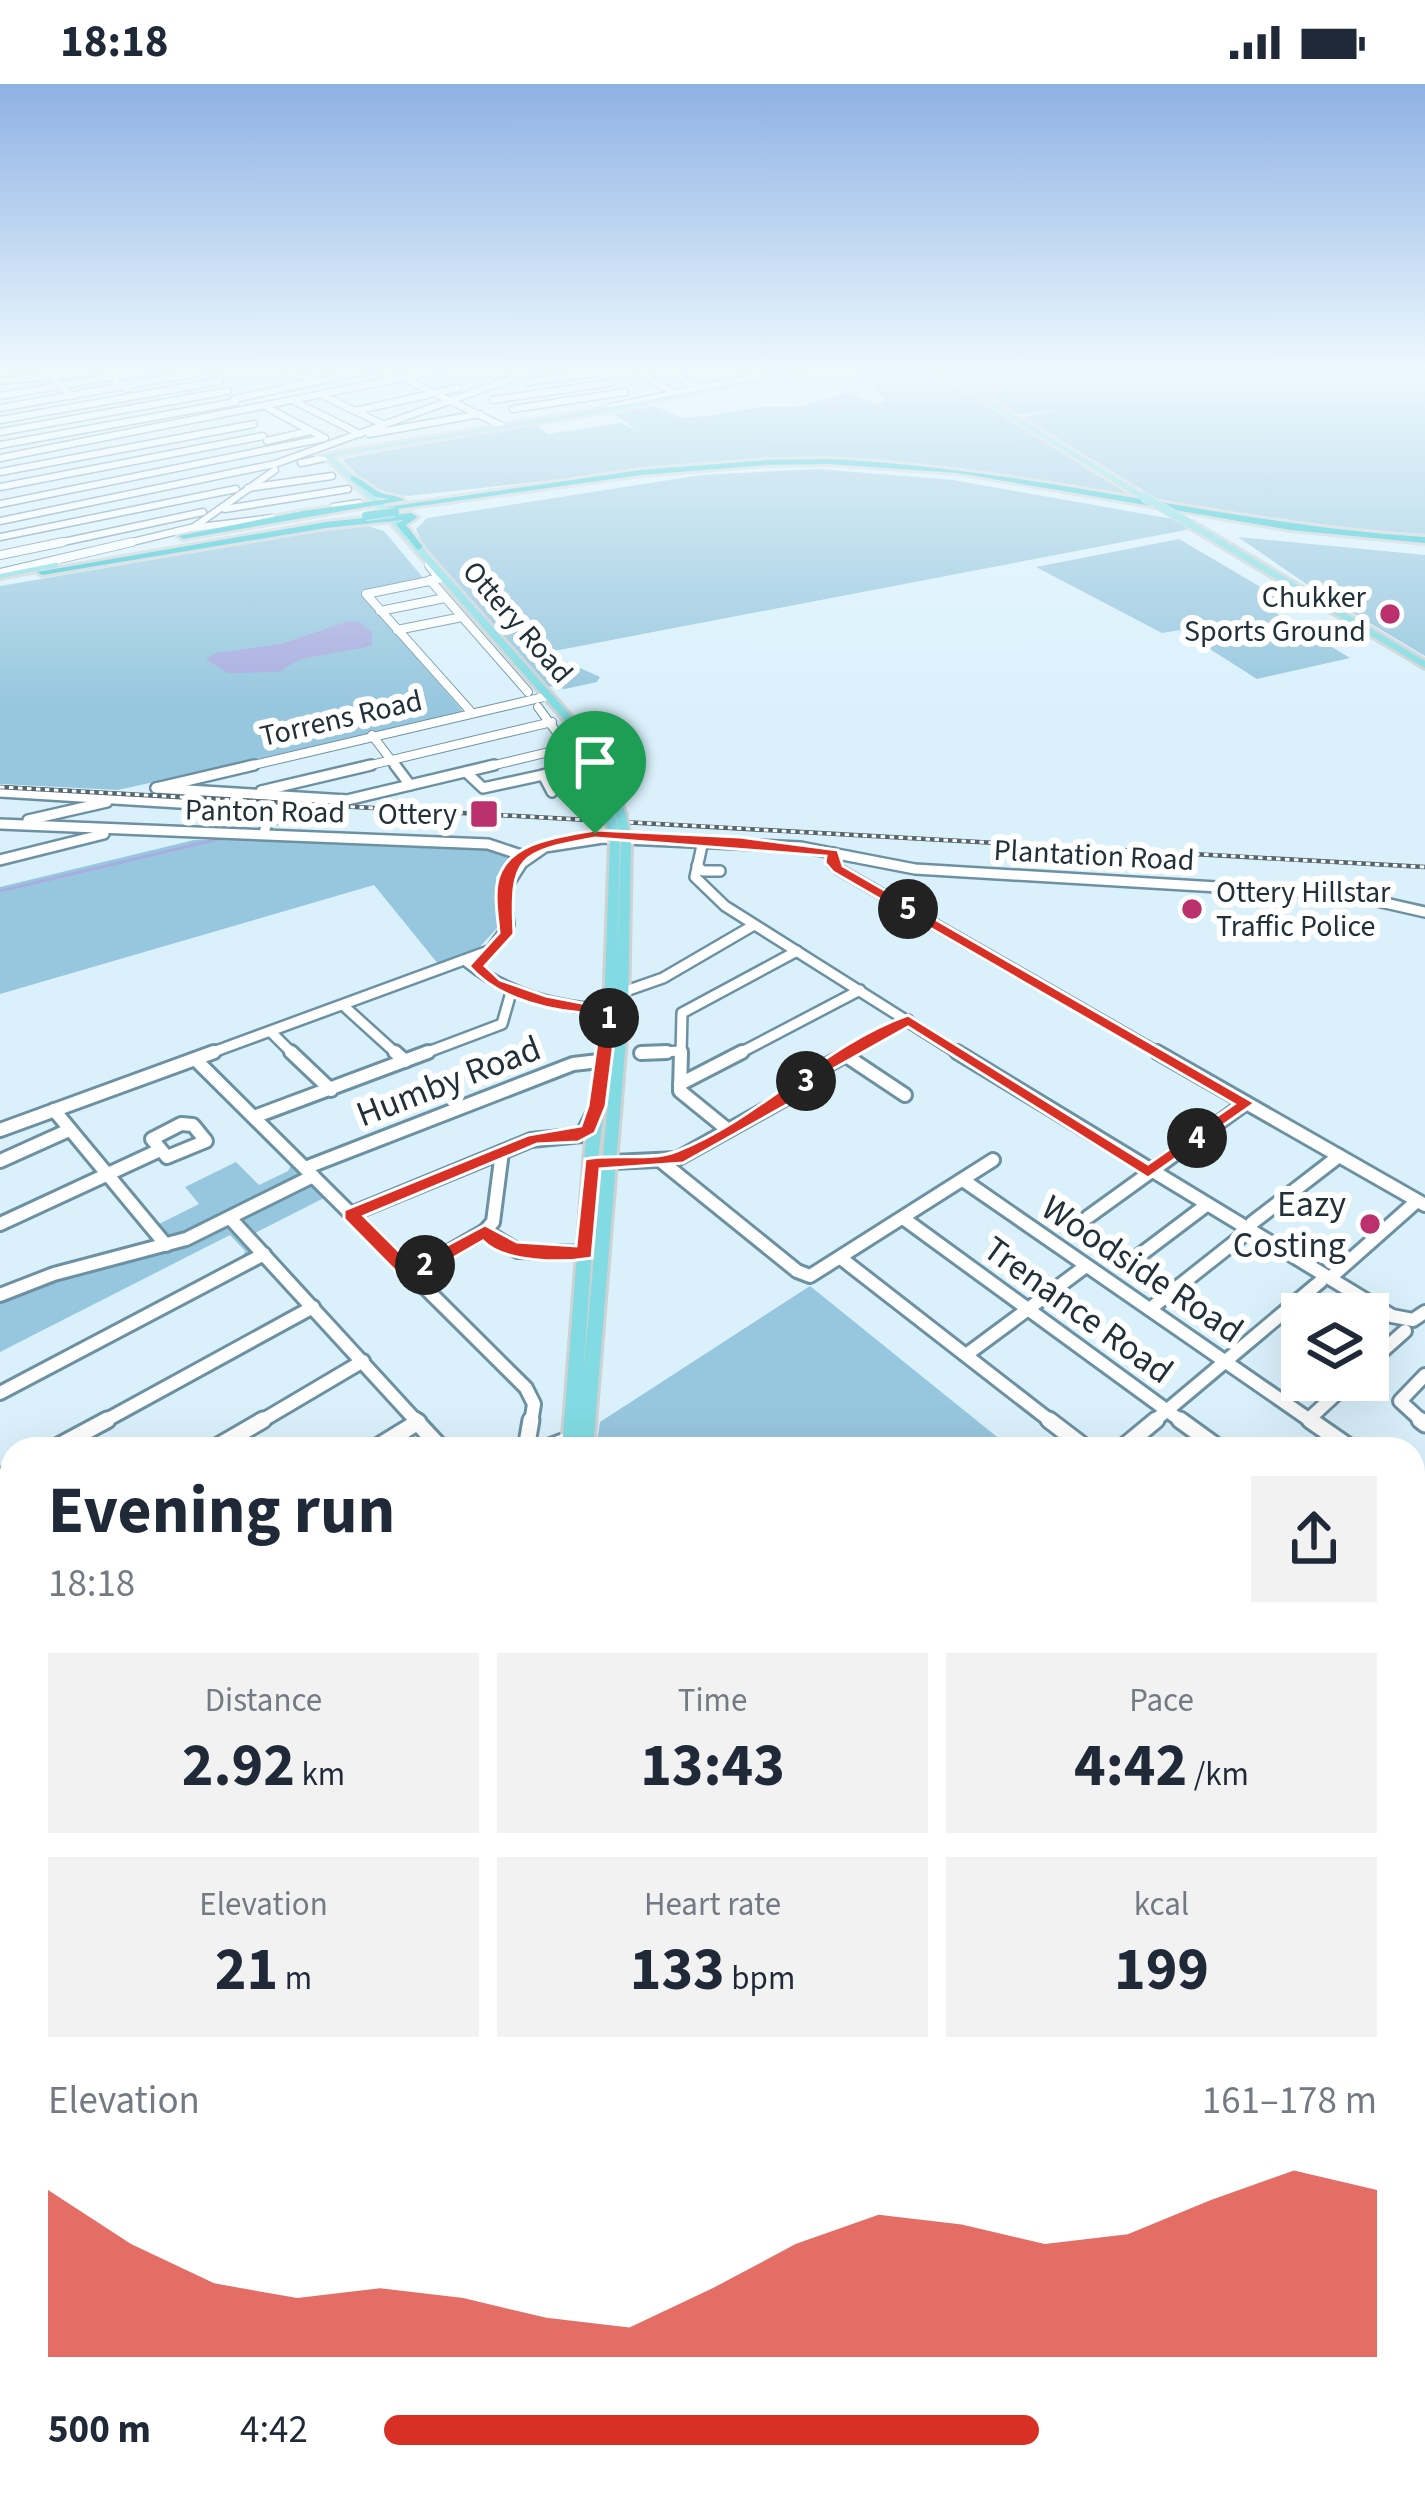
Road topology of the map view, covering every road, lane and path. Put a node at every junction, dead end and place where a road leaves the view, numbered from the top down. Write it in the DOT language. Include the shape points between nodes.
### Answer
graph roads {
  1 [pos="45,482"];
  2 [pos="112,482"];
  3 [pos="180,482"];
  4 [pos="194,482"];
  5 [pos="251,482"];
  6 [pos="258,482"];
  7 [pos="291,482"];
  8 [pos="348,482"];
  9 [pos="351,482"];
  10 [pos="559,482"];
  11 [pos="593,482"];
  12 [pos="614,482"];
  13 [pos="618,482"];
  14 [pos="978,482"];
  15 [pos="1017,482"];
  16 [pos="1122,482"];
  17 [pos="351,483"];
  18 [pos="183,484"];
  19 [pos="247,488"];
  20 [pos="236,489"];
  21 [pos="56,493"];
  22 [pos="198,496"];
  23 [pos="425,497"];
  24 [pos="0,504"];
  25 [pos="366,506"];
  26 [pos="71,507"];
  27 [pos="221,508"];
  28 [pos="203,512"];
  29 [pos="437,512"];
  30 [pos="390,514"];
  31 [pos="86,520"];
  32 [pos="0,521"];
  33 [pos="190,528"];
  34 [pos="100,533"];
  35 [pos="0,538"];
  36 [pos="1425,543"];
  37 [pos="114,546"];
  38 [pos="418,548"];
  39 [pos="0,555"];
  40 [pos="427,559"];
  41 [pos="55,565"];
  42 [pos="42,572"];
  43 [pos="1,574"];
  44 [pos="432,581"];
  45 [pos="445,598"];
  46 [pos="380,611"];
  47 [pos="462,616"];
  48 [pos="397,630"];
  49 [pos="1425,665"];
  50 [pos="538,698"];
  51 [pos="472,713"];
  52 [pos="552,722"];
  53 [pos="372,735"];
  54 [pos="570,747"];
  55 [pos="391,760"];
  56 [pos="578,766"];
  57 [pos="466,772"];
  58 [pos="543,775"];
  59 [pos="410,785"];
  60 [pos="0,792"];
  61 [pos="254,792"];
  62 [pos="552,792"];
  63 [pos="590,794"];
  64 [pos="120,798"];
  65 [pos="32,822"];
  66 [pos="4,825"];
  67 [pos="116,830"];
  68 [pos="264,833"];
  69 [pos="620,841"];
  70 [pos="703,841"];
  71 [pos="511,850"];
  72 [pos="833,853"];
  73 [pos="526,856"];
  74 [pos="0,860"];
  75 [pos="513,864"];
  76 [pos="697,866"];
  77 [pos="720,872"];
  78 [pos="506,888"];
  79 [pos="1425,913"];
  80 [pos="754,925"];
  81 [pos="491,950"];
  82 [pos="797,951"];
  83 [pos="466,962"];
  84 [pos="624,968"];
  85 [pos="479,973"];
  86 [pos="651,982"];
  87 [pos="860,990"];
  88 [pos="623,992"];
  89 [pos="509,996"];
  90 [pos="344,1007"];
  91 [pos="610,1010"];
  92 [pos="908,1020"];
  93 [pos="272,1033"];
  94 [pos="681,1051"];
  95 [pos="640,1053"];
  96 [pos="845,1055"];
  97 [pos="196,1060"];
  98 [pos="609,1060"];
  99 [pos="405,1061"];
  100 [pos="680,1084"];
  101 [pos="331,1090"];
  102 [pos="905,1095"];
  103 [pos="1246,1103"];
  104 [pos="597,1106"];
  105 [pos="54,1110"];
  106 [pos="254,1117"];
  107 [pos="0,1130"];
  108 [pos="69,1130"];
  109 [pos="728,1130"];
  110 [pos="568,1137"];
  111 [pos="160,1150"];
  112 [pos="502,1152"];
  113 [pos="1339,1156"];
  114 [pos="597,1158"];
  115 [pos="993,1160"];
  116 [pos="0,1161"];
  117 [pos="661,1162"];
  118 [pos="309,1172"];
  119 [pos="1148,1172"];
  120 [pos="106,1174"];
  121 [pos="963,1180"];
  122 [pos="1421,1203"];
  123 [pos="1205,1206"];
  124 [pos="351,1214"];
  125 [pos="1088,1216"];
  126 [pos="230,1218"];
  127 [pos="903,1218"];
  128 [pos="0,1224"];
  129 [pos="485,1231"];
  130 [pos="1245,1234"];
  131 [pos="166,1245"];
  132 [pos="585,1253"];
  133 [pos="264,1254"];
  134 [pos="1139,1255"];
  135 [pos="842,1259"];
  136 [pos="1086,1266"];
  137 [pos="410,1274"];
  138 [pos="1326,1280"];
  139 [pos="0,1295"];
  140 [pos="313,1307"];
  141 [pos="1028,1309"];
  142 [pos="1150,1309"];
  143 [pos="1421,1316"];
  144 [pos="1405,1330"];
  145 [pos="1389,1345"];
  146 [pos="966,1355"];
  147 [pos="363,1361"];
  148 [pos="1226,1361"];
  149 [pos="1425,1375"];
  150 [pos="0,1393"];
  151 [pos="1329,1401"];
  152 [pos="1167,1411"];
  153 [pos="1310,1419"];
  154 [pos="418,1422"];
  155 [pos="1425,1424"];
  156 [pos="75,1437"];
  157 [pos="233,1437"];
  158 [pos="394,1437"];
  159 [pos="431,1437"];
  160 [pos="528,1437"];
  161 [pos="578,1437"];
  162 [pos="578,1437"];
  163 [pos="1072,1437"];
  164 [pos="1136,1437"];
  165 [pos="1203,1437"];
  166 [pos="1335,1437"];
  1 -- 21 [label="street"];
  2 -- 21 [label="street"];
  3 -- 18 [label="street"];
  4 -- 18 [label="street"];
  5 -- 33 [label="street"];
  6 -- 19 [label="street"];
  7 -- 19 [label="street"];
  8 -- 17 [label="street"];
  9 -- 25 [label="main road, Ottery Road"];
  10 -- 23 [label="highway"];
  11 -- 30 [label="highway"];
  12 -- 30 [label="highway"];
  13 -- 29 [label="highway"];
  14 -- 36 [label="highway" via="1301,535"];
  15 -- 36 [label="highway"];
  16 -- 49 [label="main road, bridge"];
  17 -- 23 [label="highway" via="385,497"];
  17 -- 25 [label="main road, Ottery Road"];
  17 -- 25 [label="street"];
  17 -- 27 [label="street"];
  18 -- 22 [label="street"];
  18 -- 26 [label="street"];
  19 -- 27 [label="street"];
  20 -- 22 [label="street"];
  21 -- 24 [label="street"];
  21 -- 26 [label="street"];
  22 -- 31 [label="street"];
  23 -- 25 [label="highway"];
  25 -- 30 [label="highway, bridge"];
  25 -- 30 [label="main road, Ottery Road"];
  25 -- 33 [label="street"];
  25 -- 41 [label="highway"];
  25 -- 41 [label="highway"];
  25 -- 42 [label="highway"];
  26 -- 31 [label="street"];
  26 -- 32 [label="street"];
  27 -- 33 [label="street"];
  28 -- 34 [label="street"];
  29 -- 30 [label="highway"];
  29 -- 38 [label="highway" via="401,522"];
  30 -- 38 [label="main road, Ottery Road"];
  30 -- 42 [label="highway"];
  30 -- 44 [label="main road, Ottery Road"];
  31 -- 34 [label="street"];
  31 -- 35 [label="street"];
  33 -- 37 [label="street"];
  34 -- 37 [label="street"];
  34 -- 39 [label="street"];
  37 -- 43 [label="street"];
  38 -- 40 [label="main road, Ottery Road"];
  40 -- 44 [label="street" via="440,578"];
  40 -- 50 [label="main road, Ottery Road"];
  41 -- 43 [label="main road"];
  42 -- 43 [label="main road"];
  44 -- 45 [label="street"];
  44 -- 46 [label="street" via="366,593"];
  44 -- 50 [label="main road, Ottery Road"];
  45 -- 46 [label="street"];
  45 -- 47 [label="street"];
  46 -- 48 [label="street"];
  47 -- 48 [label="street"];
  47 -- 50 [label="street"];
  48 -- 51 [label="street"];
  50 -- 51 [label="street, Torrens Road"];
  50 -- 52 [label="street"];
  50 -- 69 [label="main road, Ottery Road, bridge" via="587,756"];
  51 -- 53 [label="street, Torrens Road"];
  52 -- 54 [label="street"];
  52 -- 55 [label="street"];
  53 -- 55 [label="street"];
  53 -- 61 [label="street, Torrens Road" via="156,788"];
  54 -- 56 [label="street"];
  54 -- 57 [label="street"];
  55 -- 59 [label="street"];
  55 -- 61 [label="street"];
  56 -- 58 [label="street"];
  56 -- 63 [label="street"];
  57 -- 58 [label="street" via="483,788"];
  57 -- 59 [label="street"];
  58 -- 62 [label="street"];
  59 -- 61 [label="street" via="347,800"];
  60 -- 64 [label="street"];
  64 -- 65 [label="street"];
  64 -- 68 [label="street" via="294,809 267,822"];
  65 -- 66 [label="street, Panton Road"];
  65 -- 67 [label="street, Panton Road"];
  67 -- 68 [label="street, Panton Road"];
  67 -- 74 [label="street"];
  68 -- 71 [label="street, Panton Road"];
  69 -- 84 [label="main road, Ottery Road"];
  69 -- 91 [label="main road, Ottery Road"];
  70 -- 72 [label="street, Plantation Road"];
  70 -- 73 [label="street, Plantation Road" via="581,834"];
  70 -- 76 [label="street"];
  71 -- 73 [label="street, Panton Road"];
  71 -- 75 [label="street"];
  72 -- 79 [label="street, Plantation Road" via="915,868 1350,895"];
  72 -- 103 [label="street" via="838,869"];
  73 -- 75 [label="street, Plantation Road"];
  73 -- 78 [label="street"];
  75 -- 78 [label="street"];
  76 -- 77 [label="street"];
  76 -- 80 [label="street" via="702,888"];
  78 -- 81 [label="street" via="508,930"];
  80 -- 82 [label="street"];
  80 -- 86 [label="street"];
  81 -- 83 [label="street"];
  81 -- 85 [label="street"];
  82 -- 87 [label="street"];
  82 -- 94 [label="street" via="685,1009"];
  83 -- 85 [label="street"];
  83 -- 90 [label="street"];
  84 -- 86 [label="street"];
  84 -- 88 [label="main road, Ottery Road"];
  85 -- 91 [label="street" via="566,1008"];
  86 -- 88 [label="street"];
  87 -- 92 [label="street"];
  87 -- 100 [label="street"];
  88 -- 98 [label="main road, Ottery Road"];
  89 -- 99 [label="street" via="502,1024"];
  90 -- 93 [label="street"];
  90 -- 99 [label="street"];
  91 -- 98 [label="main road, Ottery Road"];
  92 -- 96 [label="street"];
  92 -- 119 [label="street"];
  93 -- 97 [label="street"];
  93 -- 101 [label="street"];
  94 -- 95 [label="street"];
  94 -- 100 [label="street"];
  96 -- 102 [label="street"];
  96 -- 109 [label="street"];
  97 -- 105 [label="street"];
  97 -- 106 [label="street"];
  98 -- 104 [label="main road, Ottery Road"];
  98 -- 114 [label="main road, Ottery Road"];
  98 -- 118 [label="street, Humby Road" via="573,1064"];
  99 -- 101 [label="street"];
  100 -- 109 [label="street"];
  101 -- 106 [label="street"];
  103 -- 113 [label="street"];
  103 -- 119 [label="street"];
  104 -- 110 [label="street" via="587,1132"];
  104 -- 114 [label="main road, Ottery Road"];
  105 -- 107 [label="street"];
  105 -- 108 [label="street"];
  106 -- 118 [label="street"];
  108 -- 116 [label="street"];
  108 -- 120 [label="street"];
  109 -- 117 [label="street"];
  110 -- 112 [label="street"];
  110 -- 114 [label="street" via="584,1141"];
  111 -- 120 [label="street"];
  112 -- 124 [label="street"];
  112 -- 129 [label="street"];
  113 -- 122 [label="street"];
  113 -- 130 [label="street"];
  114 -- 117 [label="street"];
  114 -- 132 [label="main road, Ottery Road"];
  114 -- 161 [label="main road, Ottery Road"];
  115 -- 121 [label="street"];
  117 -- 135 [label="street" via="797,1271 810,1276"];
  118 -- 124 [label="street"];
  118 -- 126 [label="street, Humby Road"];
  119 -- 123 [label="street"];
  119 -- 125 [label="street"];
  120 -- 128 [label="street"];
  120 -- 131 [label="street"];
  121 -- 127 [label="street"];
  121 -- 136 [label="street, Woodside Road"];
  122 -- 138 [label="street"];
  123 -- 130 [label="street"];
  123 -- 134 [label="street"];
  124 -- 137 [label="street"];
  126 -- 131 [label="street, Humby Road"];
  126 -- 133 [label="street"];
  127 -- 135 [label="street"];
  127 -- 141 [label="street, Trenance Road"];
  129 -- 132 [label="street" via="517,1249"];
  129 -- 137 [label="street"];
  130 -- 138 [label="street"];
  130 -- 142 [label="street"];
  131 -- 139 [label="street, Humby Road"];
  132 -- 162 [label="main road, Ottery Road"];
  133 -- 140 [label="street"];
  133 -- 150 [label="street"];
  135 -- 146 [label="street"];
  136 -- 141 [label="street"];
  136 -- 142 [label="street, Woodside Road"];
  137 -- 160 [label="street" via="530,1393"];
  138 -- 143 [label="street" via="1392,1316"];
  138 -- 148 [label="street"];
  140 -- 147 [label="street"];
  140 -- 156 [label="street"];
  141 -- 146 [label="street"];
  141 -- 152 [label="street, Trenance Road"];
  142 -- 148 [label="street, Woodside Road"];
  144 -- 145 [label="street"];
  146 -- 163 [label="street"];
  147 -- 154 [label="street"];
  147 -- 157 [label="street"];
  148 -- 152 [label="street"];
  148 -- 153 [label="street, Woodside Road"];
  149 -- 155 [label="street" via="1400,1401"];
  151 -- 153 [label="street"];
  152 -- 164 [label="street"];
  152 -- 165 [label="street, Trenance Road"];
  153 -- 166 [label="street, Woodside Road"];
  154 -- 158 [label="street"];
  154 -- 159 [label="street"];
}
